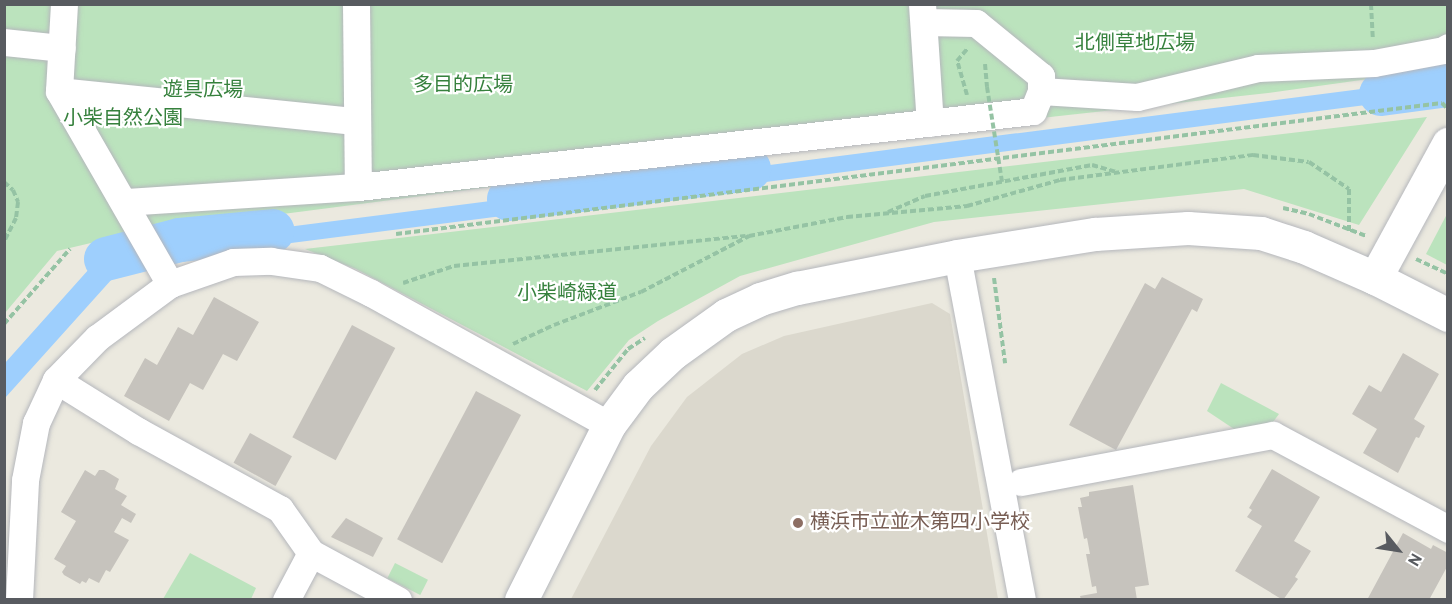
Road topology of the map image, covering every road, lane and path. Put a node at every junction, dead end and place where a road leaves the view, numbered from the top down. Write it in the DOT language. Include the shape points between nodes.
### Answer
graph roads {
  1 [pos="64,4"];
  2 [pos="356,4"];
  3 [pos="1371,4"];
  4 [pos="923,13"];
  5 [pos="4,42"];
  6 [pos="1448,47"];
  7 [pos="62,48"];
  8 [pos="978,52"];
  9 [pos="985,58"];
  10 [pos="1374,63"];
  11 [pos="59,91"];
  12 [pos="1041,91"];
  13 [pos="969,100"];
  14 [pos="1446,107"];
  15 [pos="356,121"];
  16 [pos="930,123"];
  17 [pos="1448,144"];
  18 [pos="1119,173"];
  19 [pos="4,182"];
  20 [pos="1002,182"];
  21 [pos="358,187"];
  22 [pos="125,202"];
  23 [pos="1281,207"];
  24 [pos="883,214"];
  25 [pos="1349,231"];
  26 [pos="396,234"];
  27 [pos="748,236"];
  28 [pos="4,242"];
  29 [pos="70,249"];
  30 [pos="1389,249"];
  31 [pos="957,256"];
  32 [pos="1448,274"];
  33 [pos="166,277"];
  34 [pos="1375,278"];
  35 [pos="371,293"];
  36 [pos="1448,315"];
  37 [pos="4,324"];
  38 [pos="654,332"];
  39 [pos="485,357"];
  40 [pos="56,380"];
  41 [pos="597,418"];
  42 [pos="1021,482"];
  43 [pos="1448,529"];
  44 [pos="311,553"];
  45 [pos="19,600"];
  46 [pos="286,600"];
  47 [pos="398,600"];
  48 [pos="521,600"];
  49 [pos="1022,600"];
  1 -- 7 [label="street"];
  2 -- 15 [label="street"];
  3 -- 10 [label="path"];
  4 -- 12 [label="street" via="976,23 1041,76"];
  4 -- 16 [label="street"];
  5 -- 7 [label="street"];
  6 -- 10 [label="street"];
  7 -- 11 [label="street"];
  8 -- 13 [label="path" via="971,46 957,61"];
  9 -- 20 [label="path, bridge"];
  10 -- 12 [label="street" via="1258,68 1137,97"];
  11 -- 15 [label="street"];
  11 -- 22 [label="street"];
  12 -- 16 [label="street" via="1033,111"];
  14 -- 26 [label="path" via="1442,103"];
  15 -- 21 [label="street"];
  16 -- 21 [label="street"];
  17 -- 30 [label="street"];
  18 -- 20 [label="path" via="1092,165"];
  18 -- 24 [label="path" via="1060,180 968,206"];
  18 -- 25 [label="path" via="1253,155 1309,162 1349,189"];
  19 -- 28 [label="path" via="18,202 16,218"];
  20 -- 24 [label="path" via="925,196"];
  21 -- 22 [label="street"];
  22 -- 33 [label="street"];
  23 -- 25 [label="path"];
  24 -- 27 [label="path"];
  25 -- 30 [label="path"];
  27 -- 35 [label="path" via="454,266"];
  27 -- 39 [label="path" via="640,292"];
  29 -- 37 [label="path"];
  30 -- 32 [label="path"];
  30 -- 34 [label="street"];
  31 -- 34 [label="street" via="1095,234 1188,228 1261,233"];
  31 -- 41 [label="street" via="760,299 726,315 673,353"];
  31 -- 49 [label="street"];
  33 -- 35 [label="street" via="233,262 271,261 320,268"];
  33 -- 40 [label="street"];
  34 -- 36 [label="street"];
  35 -- 39 [label="street"];
  38 -- 41 [label="path" via="628,349 607,374"];
  39 -- 41 [label="street"];
  40 -- 44 [label="street" via="138,431 280,509"];
  40 -- 45 [label="street" via="36,423 25,480"];
  41 -- 48 [label="street"];
  42 -- 43 [label="street" via="1273,435"];
  44 -- 46 [label="street"];
  44 -- 47 [label="street"];
}
